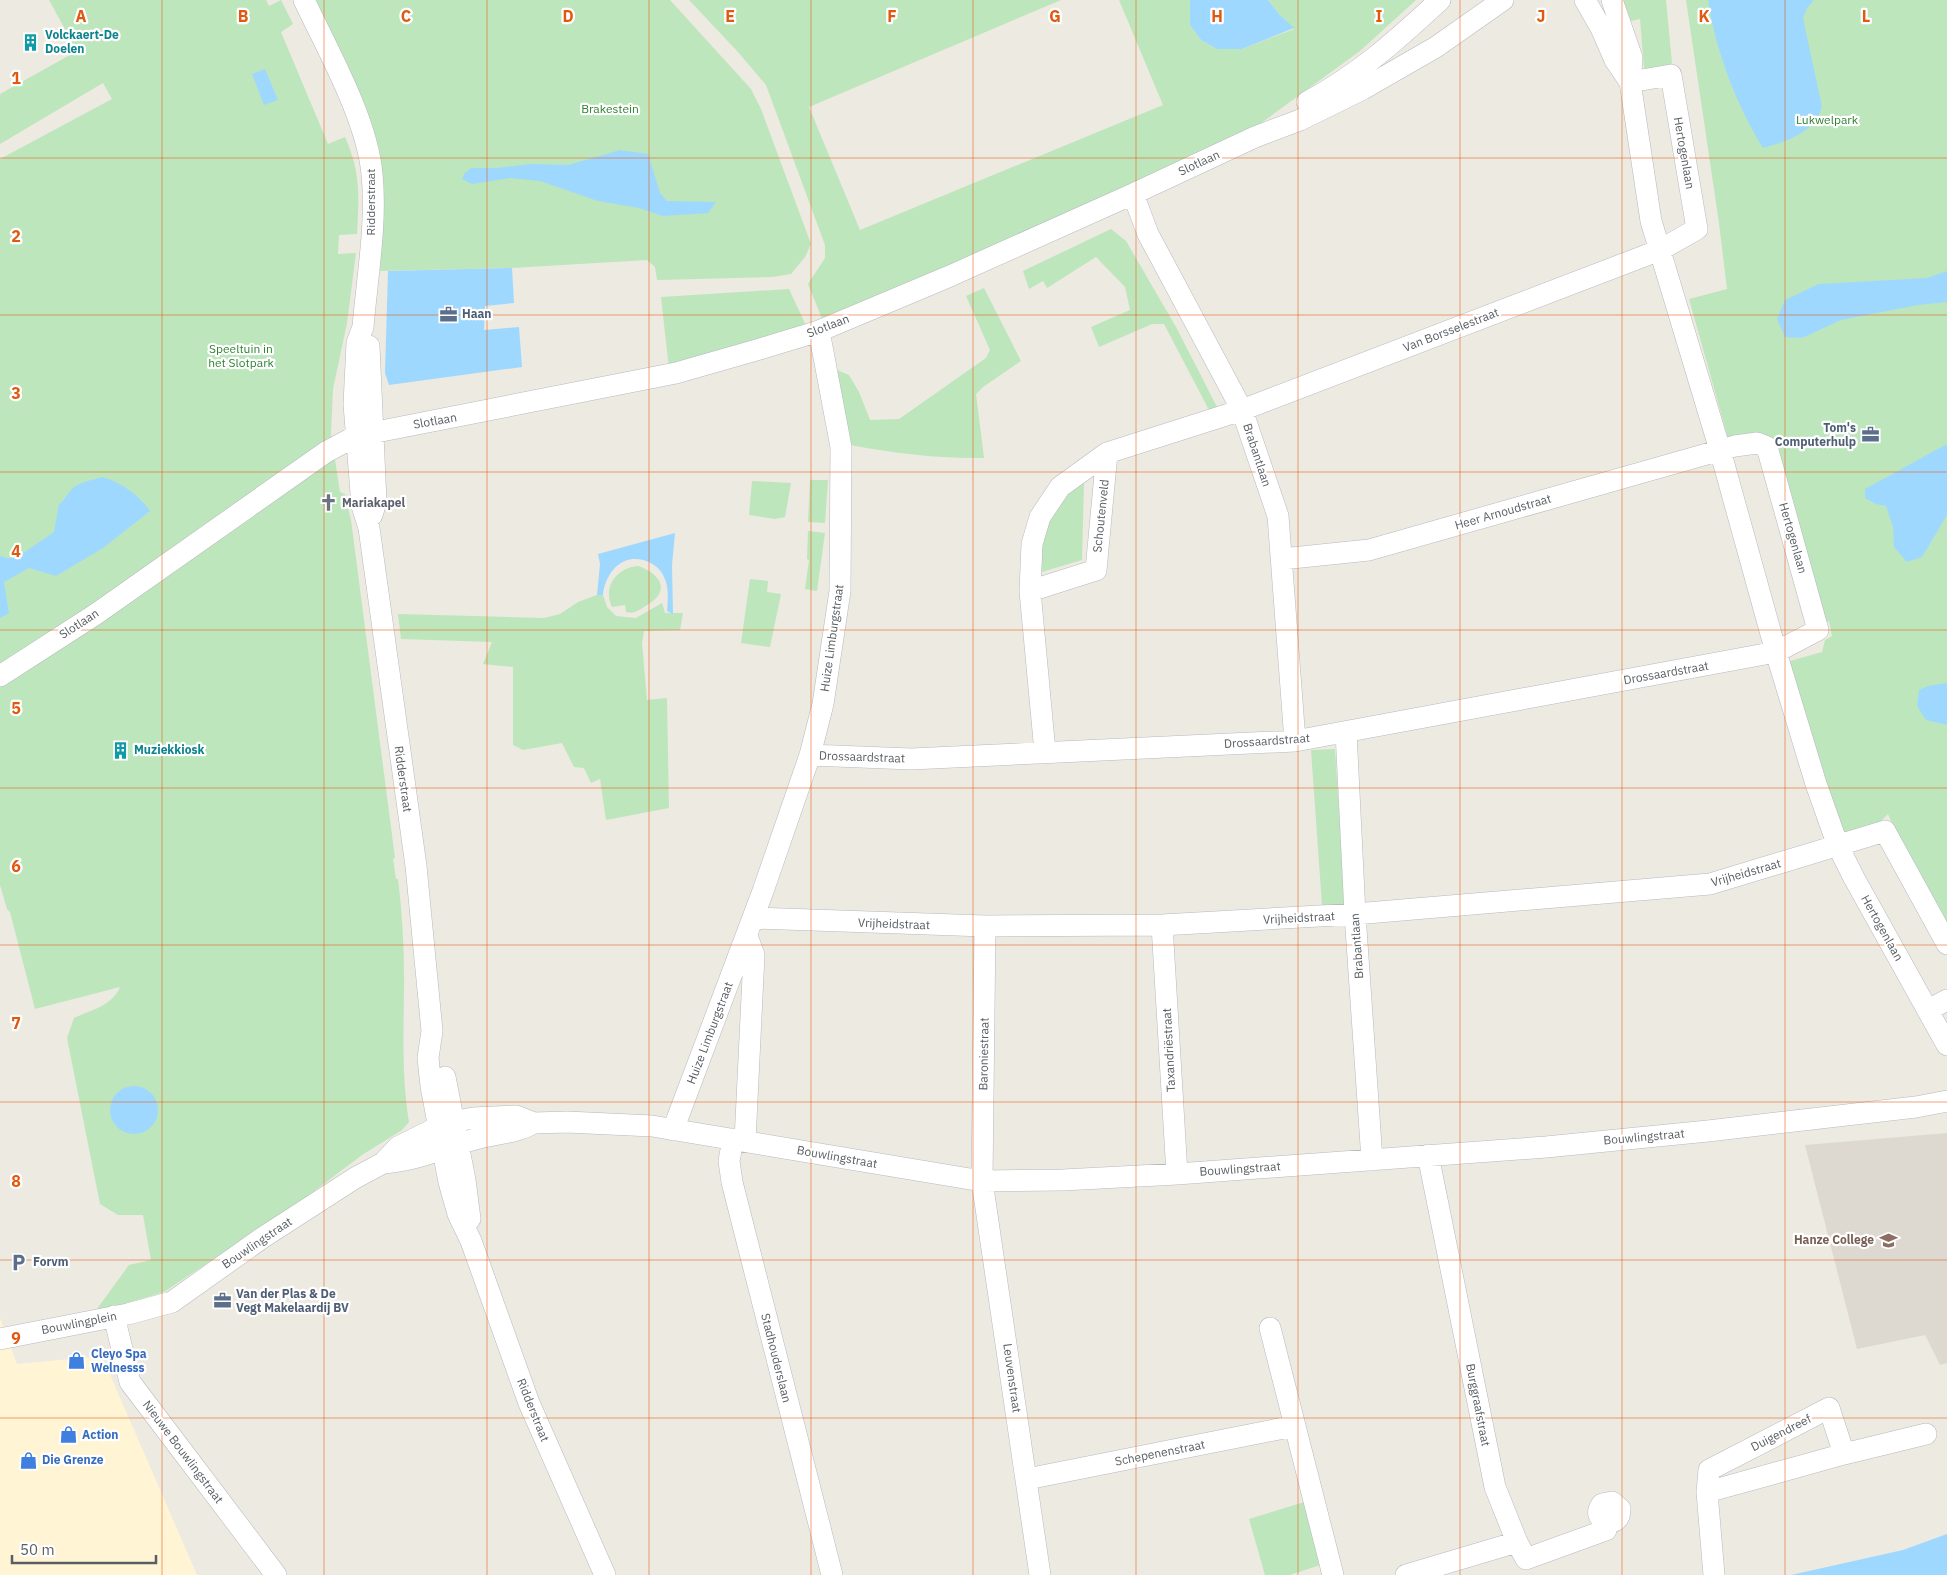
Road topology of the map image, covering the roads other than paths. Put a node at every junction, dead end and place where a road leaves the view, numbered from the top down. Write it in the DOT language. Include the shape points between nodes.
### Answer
graph roads {
  1 [pos="304,0"];
  2 [pos="1440,0"];
  3 [pos="1503,0"];
  4 [pos="1585,0"];
  5 [pos="1612,0"];
  6 [pos="1630,82"];
  7 [pos="1255,137"];
  8 [pos="1133,194"];
  9 [pos="1660,250"];
  10 [pos="819,331"];
  11 [pos="1242,410"];
  12 [pos="365,434"];
  13 [pos="1720,450"];
  14 [pos="1107,453"];
  15 [pos="1282,560"];
  16 [pos="1030,591"];
  17 [pos="1776,652"];
  18 [pos="0,676"];
  19 [pos="1346,732"];
  20 [pos="1295,741"];
  21 [pos="1045,752"];
  22 [pos="810,755"];
  23 [pos="1838,846"];
  24 [pos="1355,914"];
  25 [pos="985,926"];
  26 [pos="1162,926"];
  27 [pos="750,927"];
  28 [pos="1947,944"];
  29 [pos="1947,1000"];
  30 [pos="1928,1010"];
  31 [pos="1947,1045"];
  32 [pos="1947,1101"];
  33 [pos="534,1123"];
  34 [pos="445,1124"];
  35 [pos="673,1130"];
  36 [pos="739,1140"];
  37 [pos="450,1146"];
  38 [pos="1428,1155"];
  39 [pos="1372,1160"];
  40 [pos="383,1163"];
  41 [pos="1177,1174"];
  42 [pos="982,1181"];
  43 [pos="121,1315"];
  44 [pos="1270,1328"];
  45 [pos="0,1339"];
  46 [pos="1294,1426"];
  47 [pos="1926,1434"];
  48 [pos="1844,1454"];
  49 [pos="1027,1479"];
  50 [pos="1707,1492"];
  51 [pos="1607,1523"];
  52 [pos="1517,1542"];
  53 [pos="276,1575"];
  54 [pos="605,1575"];
  55 [pos="832,1575"];
  56 [pos="1040,1575"];
  57 [pos="1333,1575"];
  58 [pos="1406,1575"];
  59 [pos="1714,1575"];
  1 -- 12 [label="street, Ridderstraat" via="347,91 368,146 373,220 363,327 356,343 354,404"];
  2 -- 7 [label="street, Slotlaan" via="1363,68 1278,117"];
  3 -- 7 [label="street, Slotlaan" via="1436,47 1363,89 1300,120"];
  4 -- 6 [label="street, Hertogenlaan" via="1615,60"];
  5 -- 6 [label="street, Hertogenlaan" via="1632,58"];
  6 -- 9 [label="street, Hertogenlaan" via="1651,221"];
  6 -- 9 [label="street, Hertogenlaan" via="1671,75 1697,229"];
  7 -- 8 [label="street, Slotlaan"];
  8 -- 10 [label="street, Slotlaan"];
  8 -- 11 [label="street, Brabantlaan" via="1148,234"];
  9 -- 11 [label="street, Van Borsselestraat"];
  9 -- 13 [label="street, Hertogenlaan"];
  10 -- 12 [label="street, Slotlaan" via="676,373"];
  10 -- 22 [label="street, Huize Limburgstraat" via="841,447 840,591 823,704"];
  11 -- 14 [label="street, Schoutenveld"];
  11 -- 15 [label="street, Brabantlaan" via="1278,516"];
  12 -- 18 [label="street, Slotlaan" via="320,456 96,614"];
  12 -- 34 [label="street, Ridderstraat" via="362,506 369,528 416,866 432,1031 428,1058"];
  13 -- 15 [label="street, Heer Arnoudstraat" via="1369,550"];
  13 -- 17 [label="street, Hertogenlaan"];
  13 -- 17 [label="street, Hertogenlaan" via="1757,443 1767,447 1818,630"];
  14 -- 16 [label="street, Schoutenveld" via="1060,487 1040,517 1032,544"];
  14 -- 16 [label="street, Schoutenveld" via="1096,570"];
  15 -- 20 [label="street, Brabantlaan"];
  16 -- 21 [label="street, Schoutenveld"];
  17 -- 19 [label="street, Drossaardstraat"];
  17 -- 23 [label="street, Hertogenlaan"];
  19 -- 20 [label="street, Drossaardstraat"];
  19 -- 24 [label="street, Brabantlaan"];
  20 -- 21 [label="street, Drossaardstraat"];
  21 -- 22 [label="street, Drossaardstraat" via="911,759"];
  22 -- 27 [label="street, Huize Limburgstraat"];
  23 -- 24 [label="street, Vrijheidstraat" via="1710,884"];
  23 -- 28 [label="street" via="1885,831"];
  23 -- 30 [label="street, Hertogenlaan"];
  24 -- 26 [label="street, Vrijheidstraat"];
  24 -- 39 [label="street, Brabantlaan"];
  25 -- 26 [label="street, Vrijheidstraat"];
  25 -- 27 [label="street, Vrijheidstraat"];
  25 -- 42 [label="street, Baroniestraat"];
  26 -- 41 [label="street, Taxandriëstraat"];
  27 -- 35 [label="street, Huize Limburgstraat"];
  27 -- 36 [label="street, Huize Limburgstraat" via="754,955"];
  29 -- 30 [label="street"];
  30 -- 31 [label="street, Hertogenlaan"];
  32 -- 38 [label="street, Bouwlingstraat" via="1708,1131"];
  33 -- 34 [label="street, Bouwlingstraat" via="516,1116"];
  33 -- 35 [label="street, Bouwlingstraat" via="652,1126"];
  33 -- 37 [label="street, Bouwlingstraat" via="523,1130"];
  34 -- 37 [label="street, Ridderstraat"];
  34 -- 40 [label="street, Bouwlingstraat" via="398,1147"];
  35 -- 36 [label="street, Bouwlingstraat"];
  36 -- 42 [label="street, Bouwlingstraat"];
  36 -- 55 [label="street, Stadhouderslaan" via="729,1161 732,1182"];
  37 -- 40 [label="street, Bouwlingstraat" via="410,1160"];
  37 -- 54 [label="street, Ridderstraat" via="470,1210 471,1241 529,1403"];
  38 -- 39 [label="street, Bouwlingstraat"];
  38 -- 52 [label="street, Burggraafstraat" via="1495,1487"];
  39 -- 41 [label="street, Bouwlingstraat"];
  40 -- 43 [label="street, Bouwlingstraat" via="262,1238 172,1302"];
  41 -- 42 [label="street, Bouwlingstraat"];
  42 -- 49 [label="street, Leuvenstraat"];
  43 -- 45 [label="street, Bouwlingplein"];
  43 -- 53 [label="street, Nieuwe Bouwlingstraat" via="130,1382"];
  44 -- 46 [label="street"];
  46 -- 49 [label="street, Schepenenstraat"];
  46 -- 57 [label="street"];
  47 -- 48 [label="street"];
  48 -- 50 [label="street"];
  48 -- 50 [label="street, Duigendreef" via="1829,1408 1709,1470"];
  49 -- 56 [label="street, Leuvenstraat"];
  50 -- 59 [label="street, Duigendreef"];
  51 -- 52 [label="street, Burggraafstraat" via="1606,1530 1526,1559"];
  52 -- 58 [label="street"];
}
